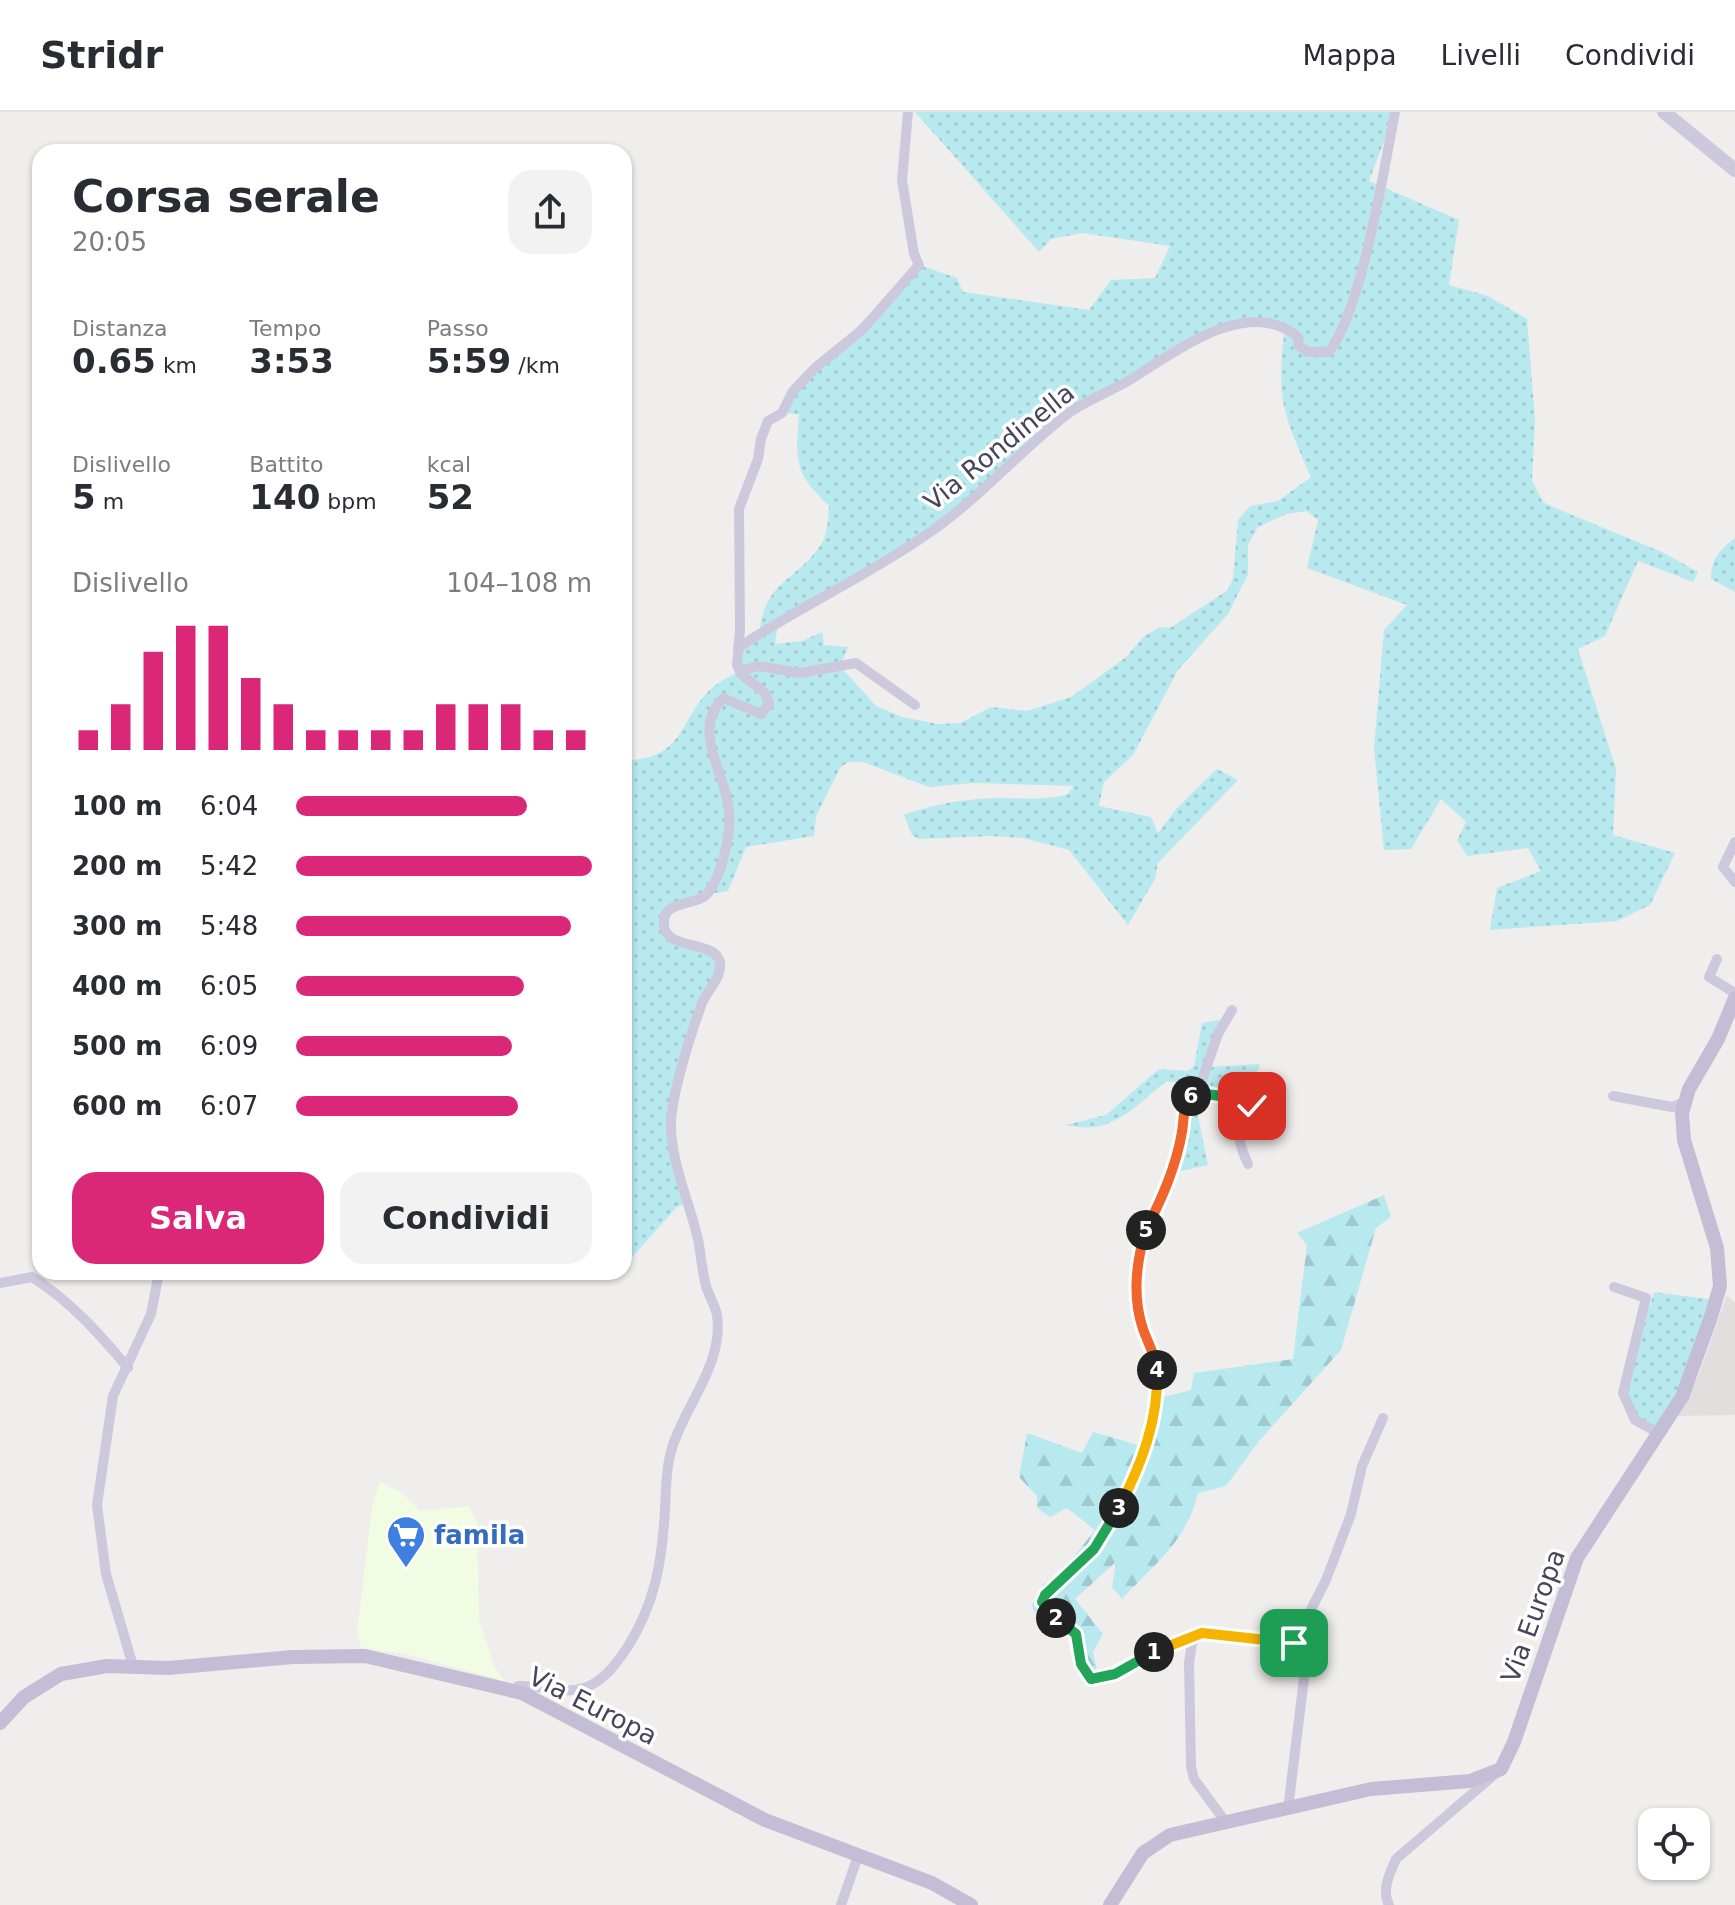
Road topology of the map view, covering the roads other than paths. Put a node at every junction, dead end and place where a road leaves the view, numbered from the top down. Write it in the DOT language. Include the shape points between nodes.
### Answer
graph roads {
  1 [pos="908,112"];
  2 [pos="1395,112"];
  3 [pos="1664,112"];
  4 [pos="1735,170"];
  5 [pos="738,648"];
  6 [pos="740,671"];
  7 [pos="915,705"];
  8 [pos="1735,842"];
  9 [pos="1735,882"];
  10 [pos="1717,959"];
  11 [pos="1735,996"];
  12 [pos="1232,1010"];
  13 [pos="1196,1091"];
  14 [pos="1613,1096"];
  15 [pos="1685,1102"];
  16 [pos="1248,1164"];
  17 [pos="32,1277"];
  18 [pos="36,1280"];
  19 [pos="157,1280"];
  20 [pos="0,1283"];
  21 [pos="1614,1287"];
  22 [pos="128,1368"];
  23 [pos="1383,1418"];
  24 [pos="1660,1434"];
  25 [pos="1202,1633"];
  26 [pos="1294,1643"];
  27 [pos="133,1666"];
  28 [pos="514,1691"];
  29 [pos="0,1723"];
  30 [pos="1501,1769"];
  31 [pos="1288,1809"];
  32 [pos="1225,1821"];
  33 [pos="858,1856"];
  34 [pos="841,1905"];
  35 [pos="971,1905"];
  36 [pos="1110,1905"];
  37 [pos="1389,1905"];
  1 -- 5 [label="street" via="902,180 919,265 862,330 793,391 782,413 768,421 739,509"];
  2 -- 5 [label="street, Via Rondinella" via="1363,262 1339,340 1329,352 1307,352 1285,326 1270,321 1228,328 1193,342 1084,403 926,535"];
  3 -- 4 [label="street"];
  5 -- 6 [label="street"];
  6 -- 7 [label="street" via="758,666 800,673 856,663"];
  6 -- 28 [label="street" via="765,693 769,704 761,714 723,698 715,707 709,735 730,812 725,848 708,894 672,907 664,927 672,939 711,952 721,969 701,1006 671,1122 671,1143 717,1314 717,1335 701,1385 672,1445 656,1590 632,1640 607,1673 583,1689 556,1691 530,1685"];
  8 -- 9 [label="street" via="1723,867"];
  10 -- 11 [label="street" via="1709,977"];
  11 -- 15 [label="main road, Via Europa"];
  12 -- 13 [label="street"];
  13 -- 16 [label="street" via="1247,1098 1252,1106 1238,1130 1238,1141"];
  13 -- 25 [label="street" via="1185,1103 1179,1152 1145,1233 1136,1272 1140,1317 1157,1368 1156,1408 1148,1439 1108,1530 1042,1602 1076,1634 1081,1664 1091,1679 1115,1674 1178,1639"];
  14 -- 15 [label="street" via="1672,1107"];
  15 -- 24 [label="main road, Via Europa" via="1684,1140 1717,1248 1720,1286 1698,1359"];
  17 -- 20 [label="street"];
  18 -- 22 [label="street" via="86,1317"];
  19 -- 22 [label="street" via="151,1314"];
  21 -- 24 [label="street" via="1646,1298 1623,1393 1635,1420"];
  22 -- 27 [label="street" via="113,1396 97,1505 106,1574"];
  23 -- 26 [label="street" via="1326,1580"];
  24 -- 30 [label="main road, Via Europa" via="1577,1558"];
  25 -- 26 [label="street"];
  25 -- 32 [label="street" via="1192,1643 1189,1663 1191,1766 1200,1790"];
  26 -- 31 [label="street" via="1307,1674"];
  27 -- 28 [label="main road, Via Europa" via="365,1656"];
  27 -- 29 [label="main road, Via Europa" via="61,1674 24,1697"];
  28 -- 33 [label="main road, Via Europa" via="752,1814"];
  30 -- 31 [label="main road" via="1470,1781 1371,1789"];
  30 -- 37 [label="street" via="1396,1859 1388,1876"];
  31 -- 32 [label="main road"];
  32 -- 36 [label="main road" via="1156,1842"];
  33 -- 34 [label="street"];
  33 -- 35 [label="main road, Via Europa" via="932,1883"];
}
